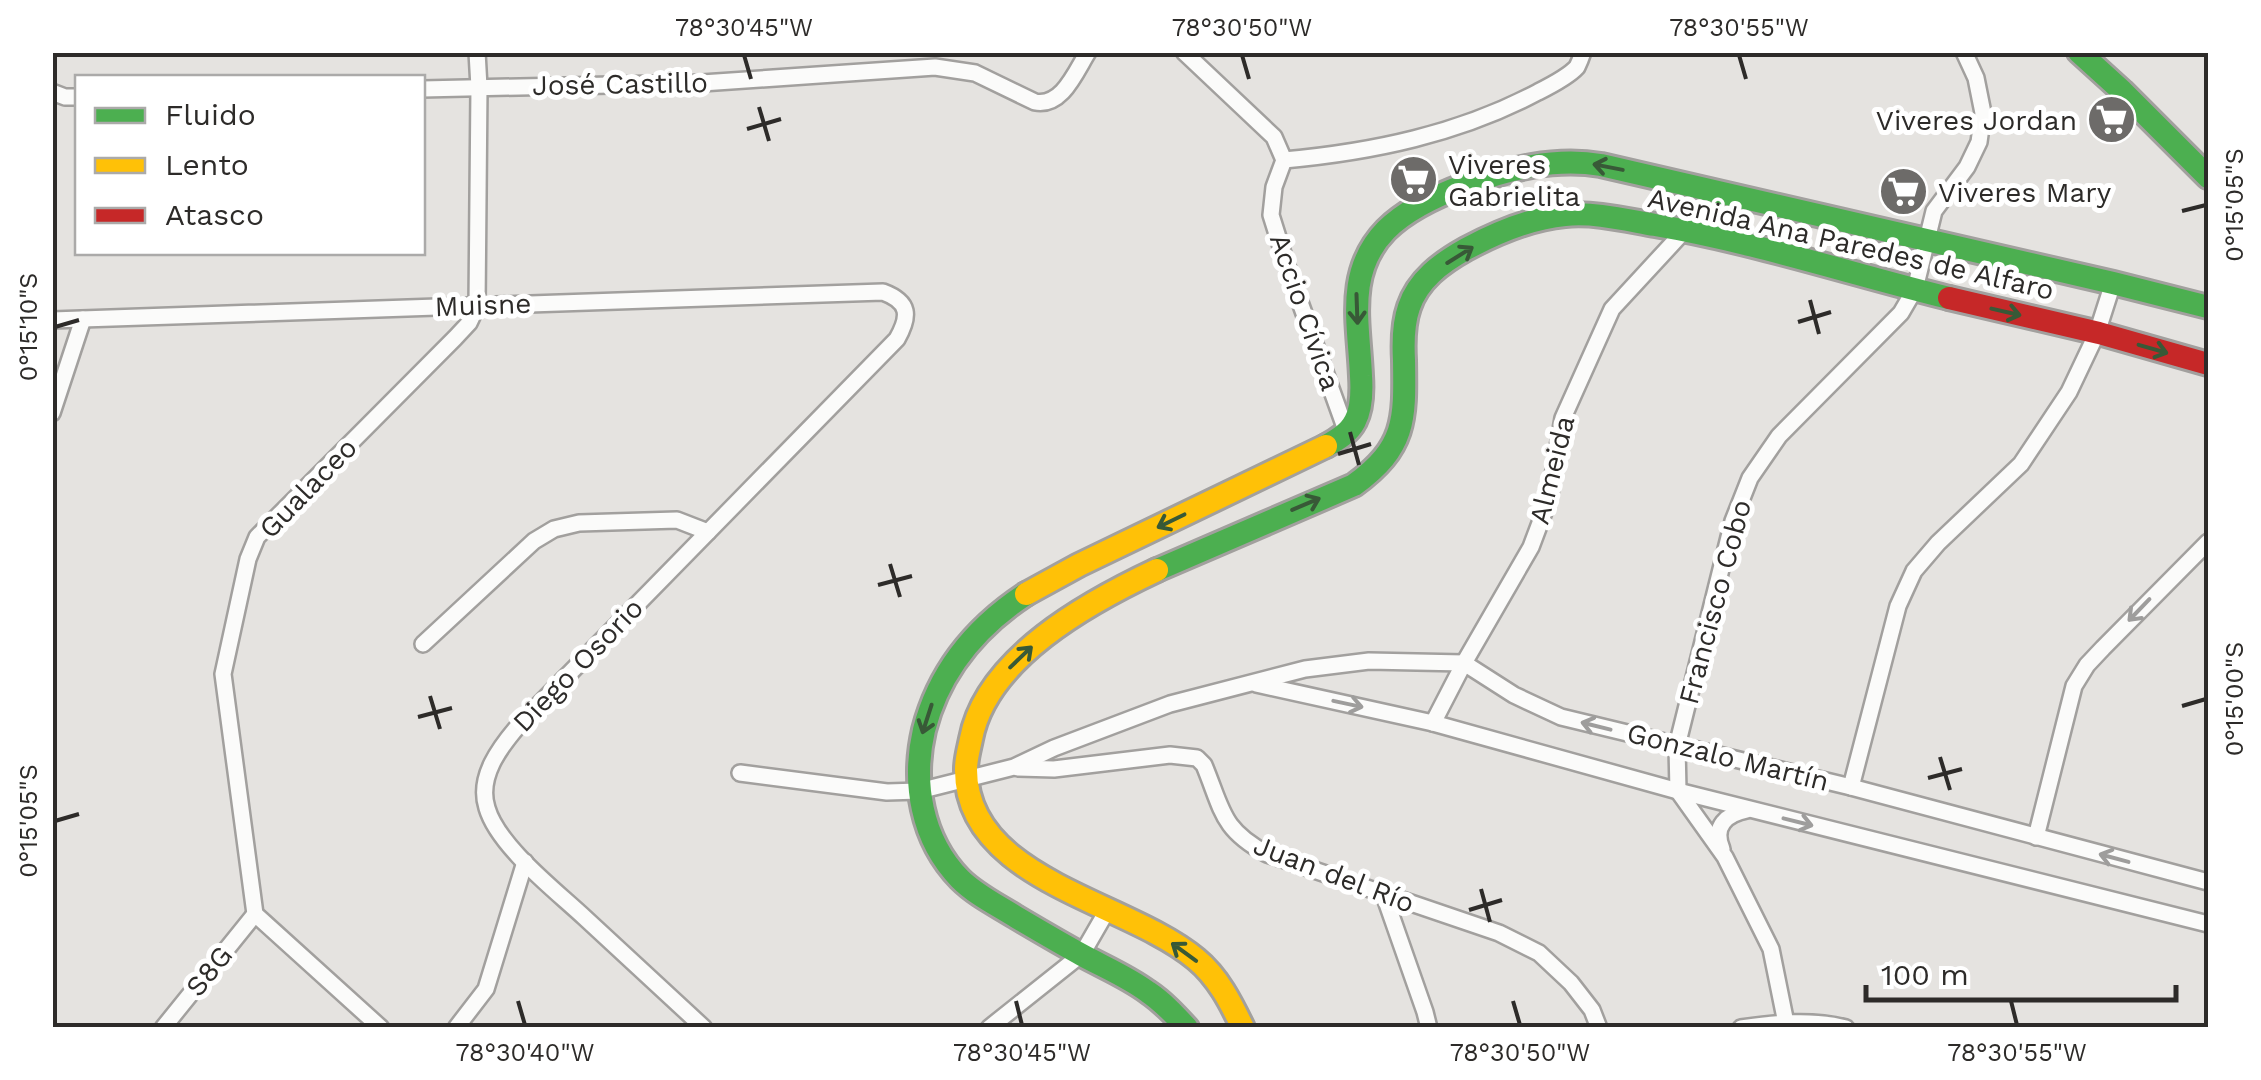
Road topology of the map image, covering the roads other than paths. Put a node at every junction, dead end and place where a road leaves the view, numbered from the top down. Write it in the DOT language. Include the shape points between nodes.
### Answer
graph roads {
  1 [pos="477,52"];
  2 [pos="1088,52"];
  3 [pos="1184,52"];
  4 [pos="1583,52"];
  5 [pos="1964,52"];
  6 [pos="2080,52"];
  7 [pos="479,87"];
  8 [pos="425,89"];
  9 [pos="1284,160"];
  10 [pos="2208,177"];
  11 [pos="1685,230"];
  12 [pos="1928,241"];
  13 [pos="2113,282"];
  14 [pos="1915,290"];
  15 [pos="477,306"];
  16 [pos="2208,307"];
  17 [pos="906,310"];
  18 [pos="83,319"];
  19 [pos="52,320"];
  20 [pos="2097,332"];
  21 [pos="2208,364"];
  22 [pos="52,413"];
  23 [pos="1347,433"];
  24 [pos="708,532"];
  25 [pos="2208,542"];
  26 [pos="423,644"];
  27 [pos="1464,663"];
  28 [pos="1252,683"];
  29 [pos="1433,722"];
  30 [pos="1677,746"];
  31 [pos="1014,767"];
  32 [pos="740,773"];
  33 [pos="966,780"];
  34 [pos="1851,787"];
  35 [pos="919,791"];
  36 [pos="1678,791"];
  37 [pos="1748,809"];
  38 [pos="2036,837"];
  39 [pos="1726,857"];
  40 [pos="525,862"];
  41 [pos="2208,882"];
  42 [pos="1384,895"];
  43 [pos="1108,909"];
  44 [pos="255,914"];
  45 [pos="2208,924"];
  46 [pos="1082,954"];
  47 [pos="1786,1025"];
  48 [pos="163,1028"];
  49 [pos="382,1028"];
  50 [pos="456,1028"];
  51 [pos="704,1028"];
  52 [pos="989,1028"];
  53 [pos="1187,1028"];
  54 [pos="1243,1028"];
  55 [pos="1429,1028"];
  56 [pos="1600,1028"];
  57 [pos="1741,1028"];
  58 [pos="1846,1028"];
  1 -- 7 [label="street"];
  2 -- 7 [label="street, José Castillo" via="1050,103 975,72 935,67 702,83"];
  3 -- 9 [label="street" via="1274,138"];
  4 -- 9 [label="street" via="1578,66 1500,112 1424,138"];
  5 -- 12 [label="street, Francisco Cobo" via="1983,113 1979,142 1934,211"];
  6 -- 10 [label="main road"];
  7 -- 8 [label="street, José Castillo"];
  7 -- 15 [label="street"];
  9 -- 23 [label="street, Accio Cívica" via="1272,214"];
  11 -- 14 [label="main road, Avenida Ana Paredes de Alfaro"];
  11 -- 27 [label="street, Almeida" via="1612,309 1563,418 1549,499 1531,548"];
  33 -- 11 [label="main road, Avenida Ana Paredes de Alfaro, one-way" via="970,738 984,702 1050,631 1153,571 1354,484 1388,456 1406,411 1406,312 1429,275 1483,241 1551,218 1578,214"];
  12 -- 13 [label="main road, Avenida Ana Paredes de Alfaro"];
  12 -- 14 [label="street, Francisco Cobo"];
  12 -- 23 [label="main road, Avenida Ana Paredes de Alfaro, one-way" via="1575,161 1496,174 1426,203 1396,222 1368,255 1356,295 1360,406"];
  13 -- 16 [label="main road, Avenida Ana Paredes de Alfaro"];
  13 -- 20 [label="street"];
  14 -- 20 [label="main road, Avenida Ana Paredes de Alfaro, one-way"];
  14 -- 30 [label="street, Francisco Cobo" via="1902,313 1779,436 1750,478 1733,521"];
  15 -- 17 [label="street, Muisne" via="883,292"];
  15 -- 18 [label="street, Muisne"];
  15 -- 44 [label="street, Gualaceo" via="456,338 265,529 248,560 223,674"];
  17 -- 24 [label="street, Diego Osorio" via="897,340"];
  18 -- 19 [label="street, Muisne"];
  18 -- 22 [label="street"];
  20 -- 21 [label="main road, Avenida Ana Paredes de Alfaro, one-way"];
  20 -- 34 [label="street" via="2069,392 2021,464 1914,571 1898,606"];
  23 -- 35 [label="main road, one-way" via="1031,591 993,617 957,658 931,706 920,743"];
  24 -- 26 [label="street" via="677,520 554,530"];
  24 -- 40 [label="street, Diego Osorio" via="501,747 485,780 486,806"];
  25 -- 38 [label="street, one-way" via="2102,648 2074,686"];
  27 -- 28 [label="street, Gonzalo Martín" via="1370,661 1305,668"];
  27 -- 29 [label="street, Almeida"];
  30 -- 27 [label="street, Gonzalo Martín, one-way" via="1561,717"];
  28 -- 29 [label="street, Gonzalo Martín, one-way"];
  28 -- 31 [label="street, Gonzalo Martín" via="1170,704"];
  29 -- 36 [label="street, Gonzalo Martín"];
  30 -- 34 [label="street, Gonzalo Martín"];
  30 -- 36 [label="street, Francisco Cobo"];
  31 -- 33 [label="street, Gonzalo Martín"];
  31 -- 42 [label="street, Juan del Río" via="1197,758 1228,825 1243,841"];
  32 -- 35 [label="street, Gonzalo Martín"];
  33 -- 35 [label="street, Gonzalo Martín"];
  33 -- 43 [label="main road, Avenida Ana Paredes de Alfaro" via="976,817 995,843"];
  34 -- 38 [label="street, Gonzalo Martín"];
  35 -- 46 [label="main road" via="931,835 960,880"];
  36 -- 37 [label="street, Gonzalo Martín"];
  36 -- 39 [label="street"];
  37 -- 39 [label="street" via="1732,813 1721,826 1718,842"];
  37 -- 45 [label="street, Gonzalo Martín, one-way"];
  41 -- 38 [label="street, Gonzalo Martín, one-way"];
  39 -- 47 [label="street" via="1771,949"];
  40 -- 50 [label="street" via="486,989"];
  40 -- 51 [label="street, Diego Osorio"];
  42 -- 55 [label="street"];
  42 -- 56 [label="street, Juan del Río" via="1539,953 1571,983"];
  43 -- 46 [label="street"];
  54 -- 43 [label="main road, Avenida Ana Paredes de Alfaro, one-way" via="1212,976 1186,950"];
  44 -- 48 [label="street, S8G"];
  44 -- 49 [label="street"];
  46 -- 52 [label="street"];
  46 -- 53 [label="main road" via="1147,988"];
  47 -- 57 [label="street"];
  47 -- 58 [label="street"];
}
